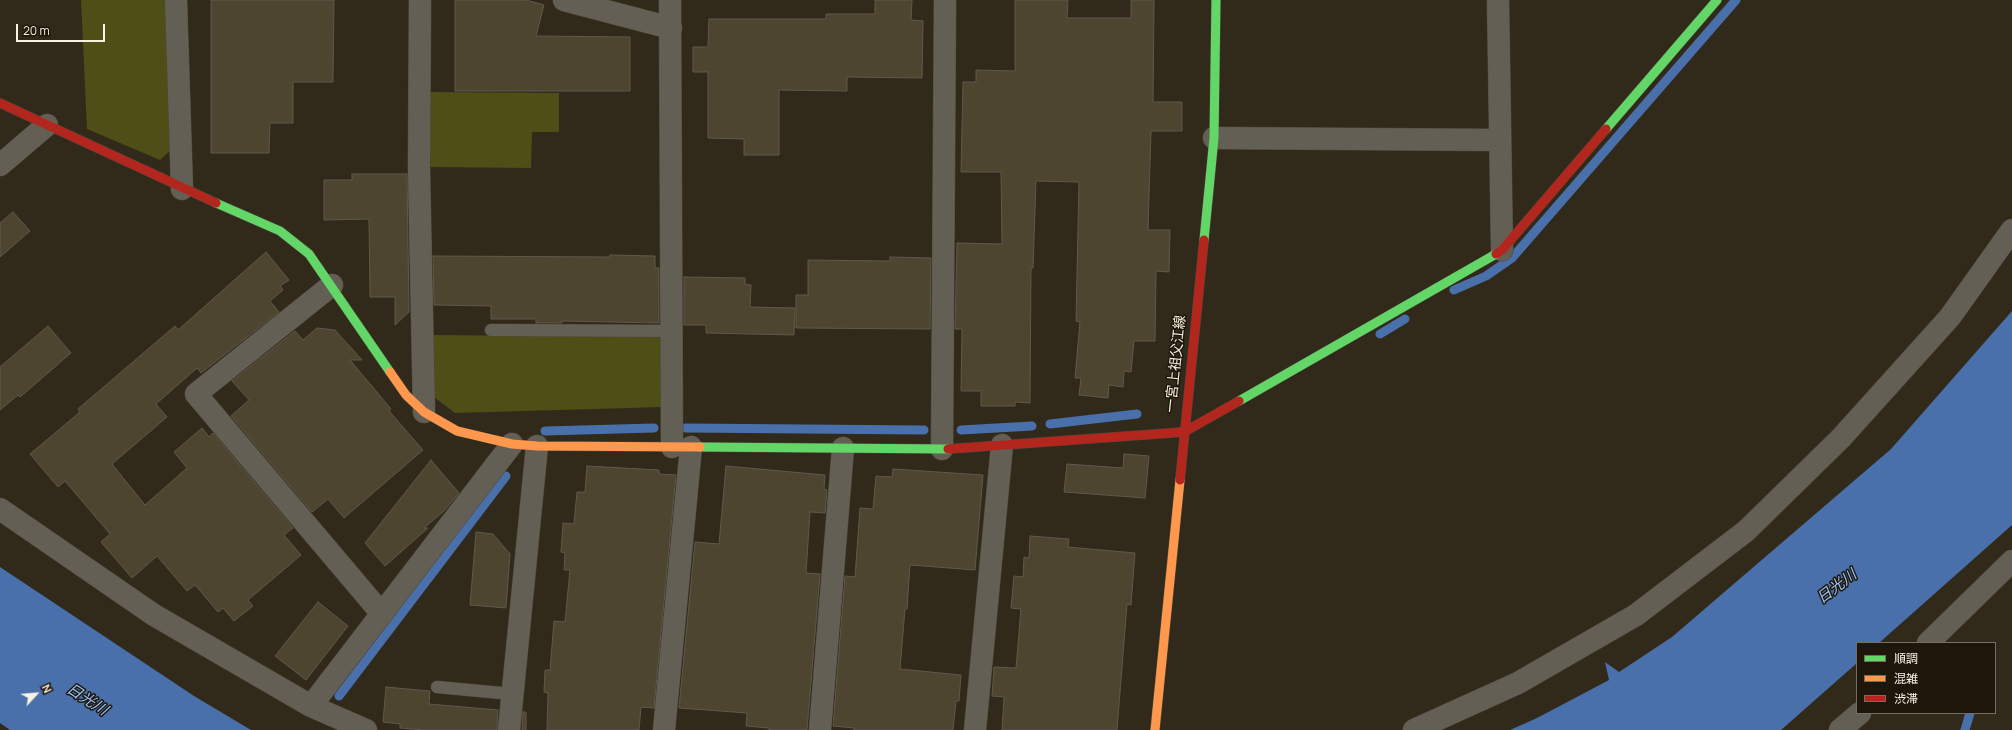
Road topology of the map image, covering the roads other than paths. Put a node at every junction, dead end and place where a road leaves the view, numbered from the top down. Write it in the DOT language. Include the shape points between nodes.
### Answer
graph roads {
  1 [pos="176,0"];
  2 [pos="420,0"];
  3 [pos="564,0"];
  4 [pos="670,0"];
  5 [pos="945,0"];
  6 [pos="1216,0"];
  7 [pos="1498,0"];
  8 [pos="1717,0"];
  9 [pos="671,28"];
  10 [pos="0,103"];
  11 [pos="47,125"];
  12 [pos="1214,138"];
  13 [pos="1499,140"];
  14 [pos="0,165"];
  15 [pos="182,189"];
  16 [pos="2012,230"];
  17 [pos="1502,250"];
  18 [pos="332,285"];
  19 [pos="491,330"];
  20 [pos="671,331"];
  21 [pos="424,412"];
  22 [pos="1184,432"];
  23 [pos="512,444"];
  24 [pos="1002,445"];
  25 [pos="537,446"];
  26 [pos="681,447"];
  27 [pos="843,448"];
  28 [pos="942,449"];
  29 [pos="0,509"];
  30 [pos="2012,561"];
  31 [pos="382,614"];
  32 [pos="1929,642"];
  33 [pos="437,686"];
  34 [pos="512,694"];
  35 [pos="311,706"];
  36 [pos="1859,714"];
  37 [pos="366,730"];
  38 [pos="509,730"];
  39 [pos="664,730"];
  40 [pos="820,730"];
  41 [pos="975,730"];
  42 [pos="1155,730"];
  43 [pos="1414,730"];
  44 [pos="1840,730"];
  1 -- 15 [label="street"];
  2 -- 21 [label="street" via="419,171"];
  3 -- 9 [label="street"];
  4 -- 9 [label="street"];
  5 -- 28 [label="street"];
  6 -- 12 [label="street, 一宮上祖父江線"];
  7 -- 13 [label="street"];
  8 -- 17 [label="street"];
  9 -- 20 [label="street"];
  10 -- 11 [label="street"];
  11 -- 14 [label="street"];
  11 -- 15 [label="street"];
  12 -- 13 [label="street"];
  12 -- 22 [label="street, 一宮上祖父江線"];
  13 -- 17 [label="street"];
  15 -- 18 [label="street" via="280,231 309,254"];
  16 -- 43 [label="street" via="1950,318 1841,438 1746,530 1636,615 1518,683"];
  17 -- 22 [label="street"];
  18 -- 21 [label="street" via="406,395"];
  18 -- 31 [label="street" via="196,394"];
  19 -- 20 [label="lane"];
  20 -- 26 [label="street"];
  21 -- 23 [label="street" via="457,431"];
  22 -- 24 [label="street"];
  22 -- 42 [label="street, 一宮上祖父江線"];
  23 -- 25 [label="street"];
  23 -- 31 [label="street"];
  24 -- 28 [label="street"];
  24 -- 41 [label="street"];
  25 -- 26 [label="street"];
  25 -- 34 [label="street"];
  26 -- 27 [label="street"];
  26 -- 39 [label="street"];
  27 -- 28 [label="street"];
  27 -- 40 [label="street"];
  29 -- 35 [label="street" via="154,615"];
  30 -- 32 [label="street"];
  31 -- 35 [label="street"];
  33 -- 34 [label="lane"];
  34 -- 38 [label="street"];
  35 -- 37 [label="street"];
  36 -- 44 [label="street"];
}
